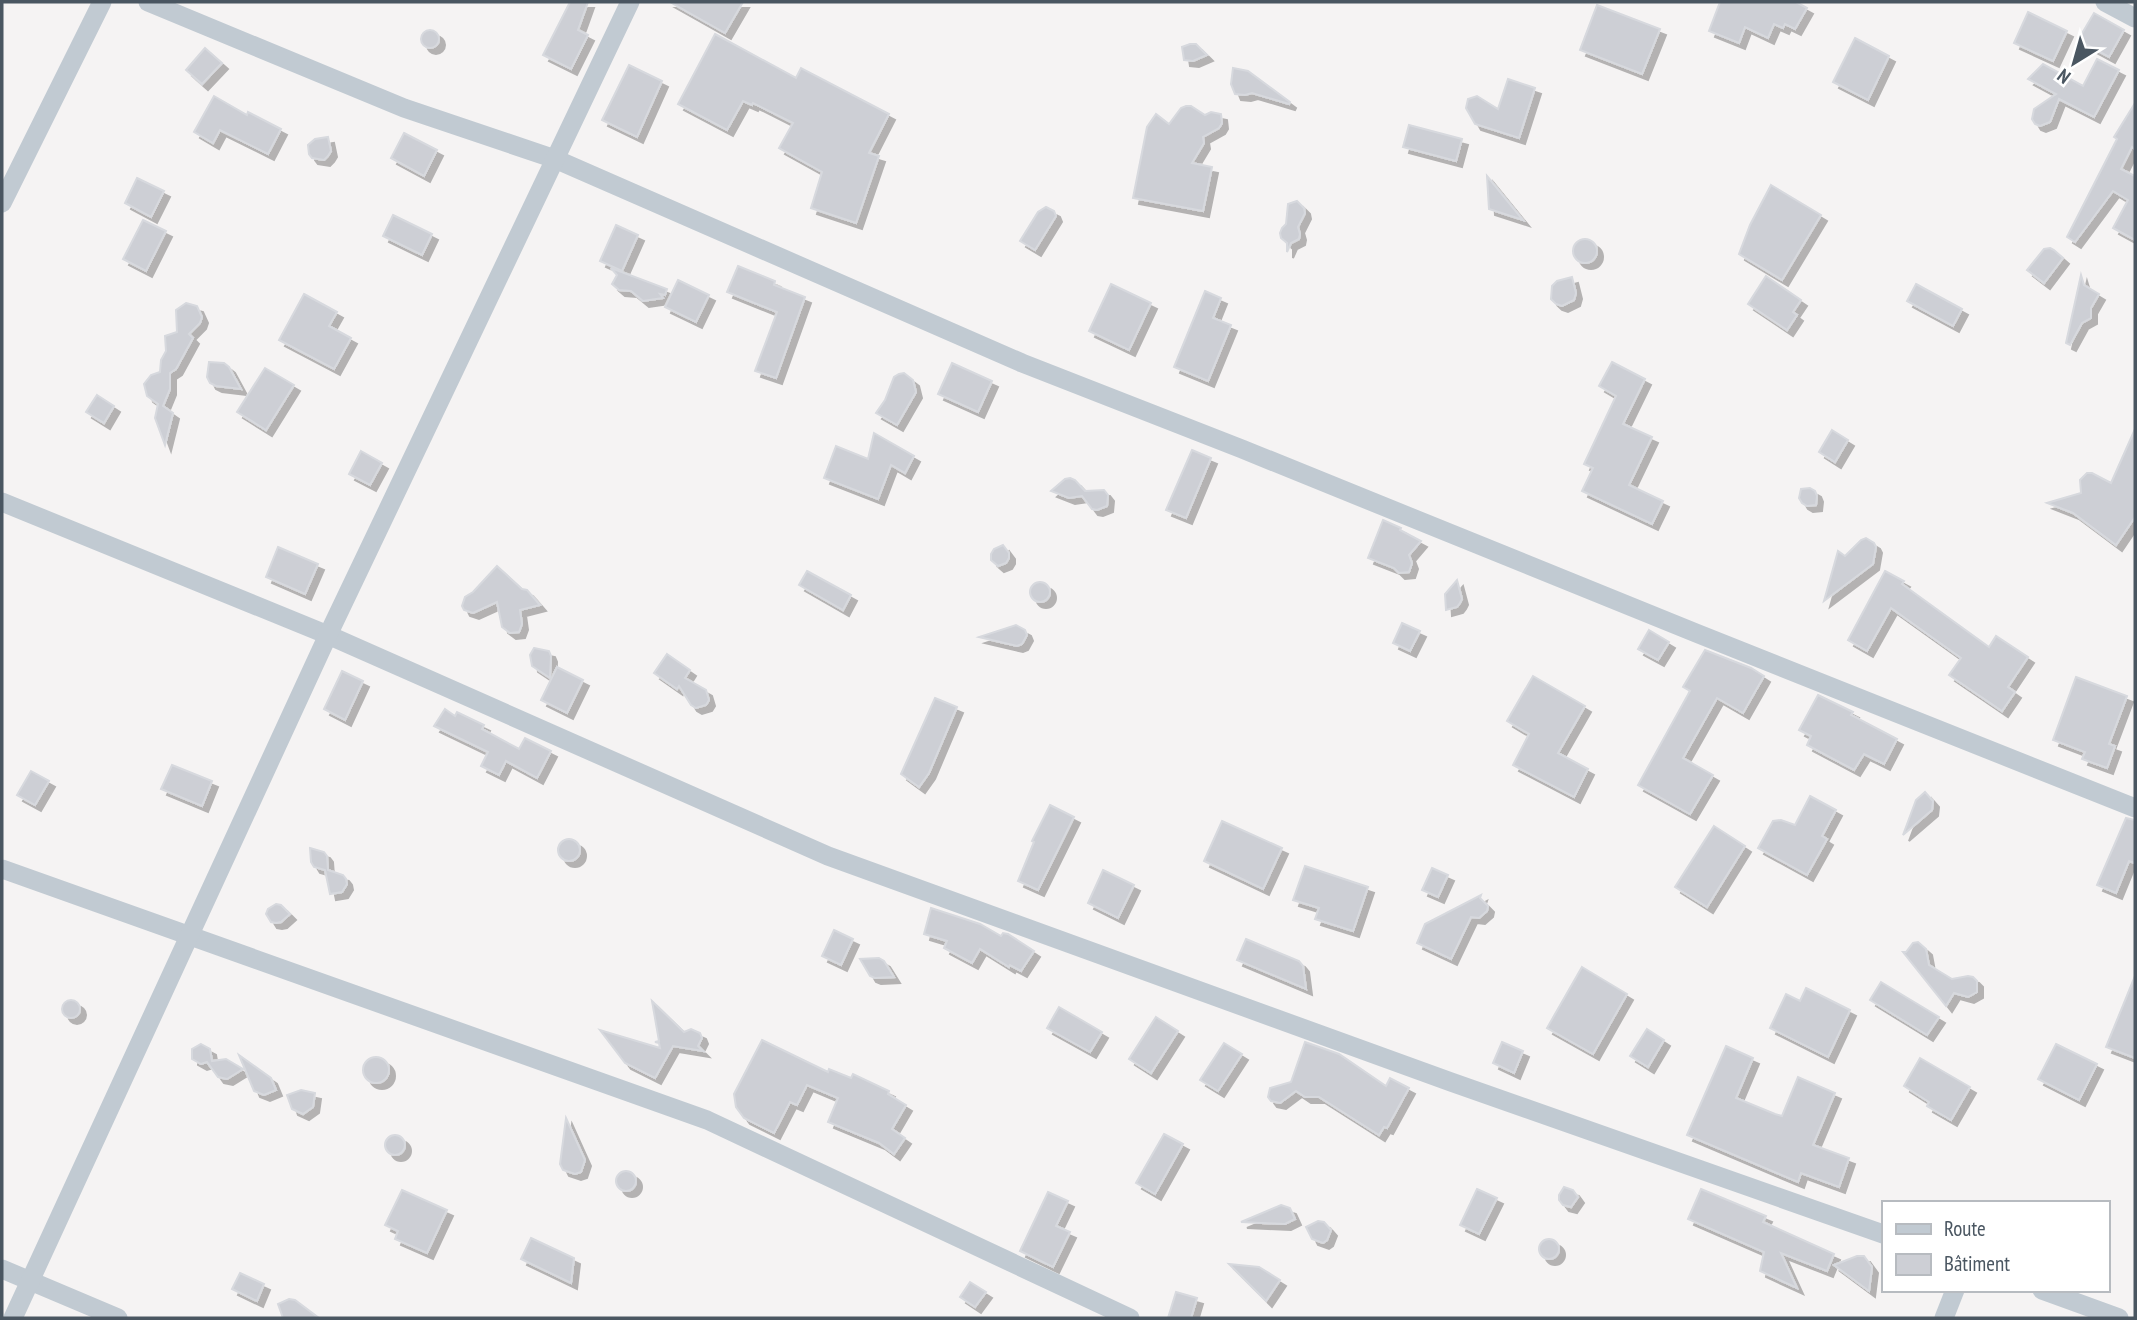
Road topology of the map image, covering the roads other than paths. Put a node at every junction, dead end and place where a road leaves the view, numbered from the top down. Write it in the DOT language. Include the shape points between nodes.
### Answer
graph roads {
  1 [pos="103,2"];
  2 [pos="148,2"];
  3 [pos="629,2"];
  4 [pos="2105,2"];
  5 [pos="2135,19"];
  6 [pos="555,159"];
  7 [pos="2,203"];
  8 [pos="2,502"];
  9 [pos="328,635"];
  10 [pos="2135,808"];
  11 [pos="2,869"];
  12 [pos="190,935"];
  13 [pos="1882,1234"];
  14 [pos="2,1269"];
  15 [pos="31,1280"];
  16 [pos="1954,1292"];
  17 [pos="2048,1292"];
  18 [pos="13,1318"];
  19 [pos="118,1318"];
  20 [pos="1130,1318"];
  21 [pos="1944,1318"];
  22 [pos="2119,1318"];
  1 -- 7 [label="street"];
  2 -- 6 [label="street" via="404,108"];
  3 -- 6 [label="street"];
  4 -- 5 [label="street"];
  6 -- 9 [label="street"];
  6 -- 10 [label="street" via="1022,363"];
  8 -- 9 [label="street"];
  9 -- 12 [label="street"];
  9 -- 13 [label="street" via="828,856"];
  11 -- 12 [label="street"];
  12 -- 15 [label="street"];
  12 -- 20 [label="street" via="707,1120"];
  14 -- 15 [label="street"];
  15 -- 18 [label="street"];
  15 -- 19 [label="street"];
  16 -- 21 [label="street"];
  17 -- 22 [label="street"];
}
